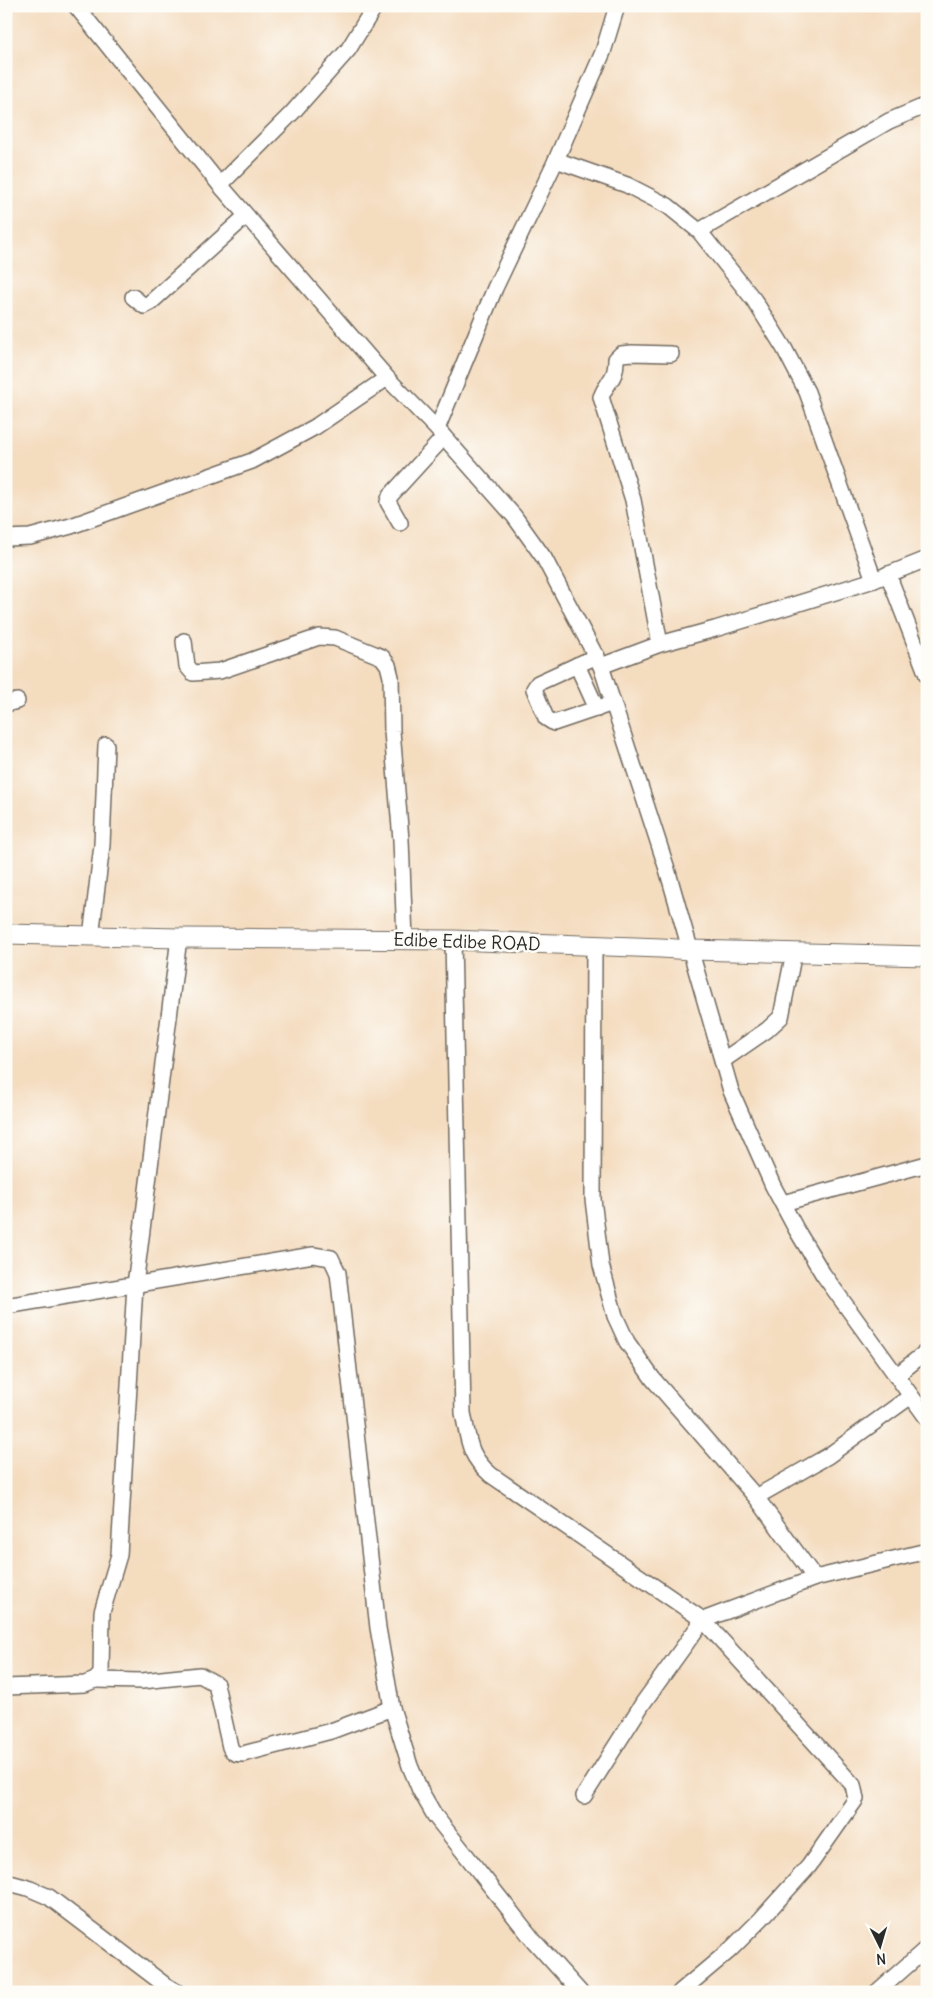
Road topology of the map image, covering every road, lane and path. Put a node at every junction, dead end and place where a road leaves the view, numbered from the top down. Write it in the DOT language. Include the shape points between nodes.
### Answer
graph roads {
  1 [pos="76,6"];
  2 [pos="375,6"];
  3 [pos="617,6"];
  4 [pos="927,105"];
  5 [pos="556,160"];
  6 [pos="220,185"];
  7 [pos="246,216"];
  8 [pos="699,231"];
  9 [pos="133,297"];
  10 [pos="671,354"];
  11 [pos="387,378"];
  12 [pos="440,433"];
  13 [pos="400,523"];
  14 [pos="6,538"];
  15 [pos="927,559"];
  16 [pos="881,577"];
  17 [pos="184,641"];
  18 [pos="660,644"];
  19 [pos="599,661"];
  20 [pos="577,665"];
  21 [pos="927,675"];
  22 [pos="614,703"];
  23 [pos="597,709"];
  24 [pos="106,745"];
  25 [pos="6,934"];
  26 [pos="91,937"];
  27 [pos="179,938"];
  28 [pos="405,939"];
  29 [pos="453,940"];
  30 [pos="594,946"];
  31 [pos="691,950"];
  32 [pos="794,952"];
  33 [pos="927,956"];
  34 [pos="722,1061"];
  35 [pos="927,1164"];
  36 [pos="784,1203"];
  37 [pos="135,1285"];
  38 [pos="6,1306"];
  39 [pos="927,1351"];
  40 [pos="896,1376"];
  41 [pos="911,1396"];
  42 [pos="927,1418"];
  43 [pos="756,1497"];
  44 [pos="927,1551"];
  45 [pos="815,1578"];
  46 [pos="704,1620"];
  47 [pos="95,1680"];
  48 [pos="6,1687"];
  49 [pos="392,1708"];
  50 [pos="584,1796"];
  51 [pos="6,1882"];
  52 [pos="927,1948"];
  53 [pos="177,1992"];
  54 [pos="580,1992"];
  55 [pos="680,1992"];
  56 [pos="877,1992"];
  1 -- 6 [label="street"];
  2 -- 6 [label="street" via="348,50 292,113"];
  3 -- 5 [label="street" via="603,52"];
  4 -- 8 [label="street" via="889,121"];
  5 -- 8 [label="street" via="627,185 668,206"];
  5 -- 12 [label="street" via="495,288"];
  6 -- 7 [label="street"];
  7 -- 9 [label="street" via="150,303 144,306"];
  7 -- 11 [label="street"];
  8 -- 16 [label="street" via="754,300 784,348 807,392"];
  10 -- 18 [label="street" via="621,354 616,360 616,372 601,396 632,500"];
  11 -- 12 [label="street"];
  11 -- 14 [label="street" via="315,427 252,461 71,526 30,537"];
  12 -- 13 [label="street" via="390,496 388,502"];
  12 -- 19 [label="street" via="514,516 544,558"];
  15 -- 16 [label="street"];
  16 -- 18 [label="street"];
  16 -- 21 [label="street"];
  17 -- 28 [label="street" via="187,666 193,672 220,671 319,637 335,638 382,657 388,665"];
  18 -- 19 [label="street"];
  19 -- 20 [label="street"];
  19 -- 22 [label="street"];
  20 -- 23 [label="street"];
  20 -- 23 [label="street" via="538,683 534,689 546,718 554,723"];
  22 -- 23 [label="street"];
  22 -- 31 [label="street"];
  24 -- 26 [label="street" via="102,845"];
  25 -- 26 [label="main road, Edibe Edibe ROAD"];
  26 -- 27 [label="main road, Edibe Edibe ROAD"];
  27 -- 28 [label="main road, Edibe Edibe ROAD"];
  27 -- 37 [label="street"];
  28 -- 29 [label="main road, Edibe Edibe ROAD"];
  29 -- 30 [label="main road, Edibe Edibe ROAD"];
  29 -- 46 [label="street" via="463,1413 471,1450 478,1464 491,1475"];
  30 -- 31 [label="main road, Edibe Edibe ROAD"];
  30 -- 43 [label="street" via="593,1199 601,1265 615,1316 627,1342 653,1379"];
  31 -- 32 [label="main road, Edibe Edibe ROAD"];
  31 -- 34 [label="street"];
  32 -- 33 [label="main road, Edibe Edibe ROAD"];
  32 -- 34 [label="street" via="781,1017"];
  34 -- 36 [label="street" via="731,1091 773,1186"];
  35 -- 36 [label="street"];
  36 -- 40 [label="street" via="823,1274"];
  37 -- 38 [label="street"];
  37 -- 47 [label="street" via="119,1555 103,1604 102,1674"];
  37 -- 49 [label="street" via="313,1255 331,1258 338,1273 378,1628"];
  39 -- 40 [label="street"];
  40 -- 41 [label="street"];
  41 -- 42 [label="street"];
  41 -- 43 [label="street" via="828,1456"];
  43 -- 45 [label="street"];
  44 -- 45 [label="street"];
  45 -- 46 [label="street"];
  46 -- 50 [label="street" via="643,1703"];
  46 -- 55 [label="street" via="853,1785 856,1799 809,1866 761,1919"];
  47 -- 48 [label="street" via="85,1684"];
  47 -- 49 [label="street" via="207,1678 216,1684 230,1747 237,1754 331,1731"];
  49 -- 54 [label="street" via="410,1766 435,1816 534,1941"];
  51 -- 53 [label="street" via="48,1896"];
  52 -- 56 [label="street"];
}
